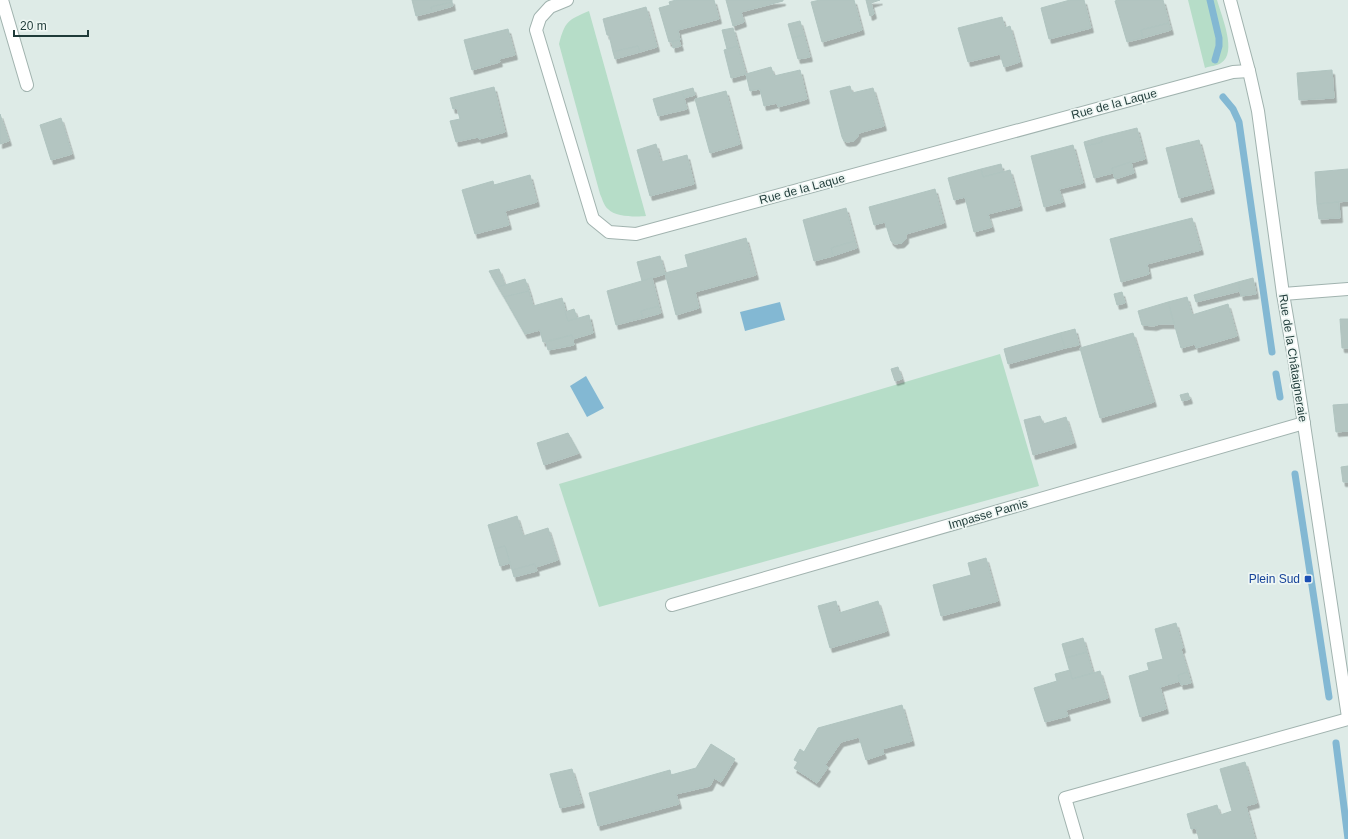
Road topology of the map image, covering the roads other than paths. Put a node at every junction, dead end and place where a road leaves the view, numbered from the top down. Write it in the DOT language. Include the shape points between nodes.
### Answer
graph roads {
  1 [pos="2,0"];
  2 [pos="567,0"];
  3 [pos="1230,0"];
  4 [pos="1249,71"];
  5 [pos="27,85"];
  6 [pos="1348,289"];
  7 [pos="1282,294"];
  8 [pos="1304,423"];
  9 [pos="672,605"];
  10 [pos="1343,649"];
  11 [pos="1348,718"];
  12 [pos="1077,839"];
  1 -- 5 [label="street"];
  2 -- 4 [label="street, Rue de la Laque" via="550,7 540,18 536,30 593,219 609,232 636,234 1226,74"];
  3 -- 4 [label="street, Rue de la Châtaigneraie"];
  4 -- 7 [label="street, Rue de la Châtaigneraie" via="1258,111"];
  6 -- 7 [label="street"];
  7 -- 8 [label="street, Rue de la Châtaigneraie"];
  8 -- 9 [label="street, Impasse Pamis"];
  8 -- 10 [label="street, Rue de la Châtaigneraie" via="1322,541"];
  10 -- 11 [label="street, Rue de la Châtaigneraie"];
  11 -- 12 [label="street" via="1065,798"];
}
